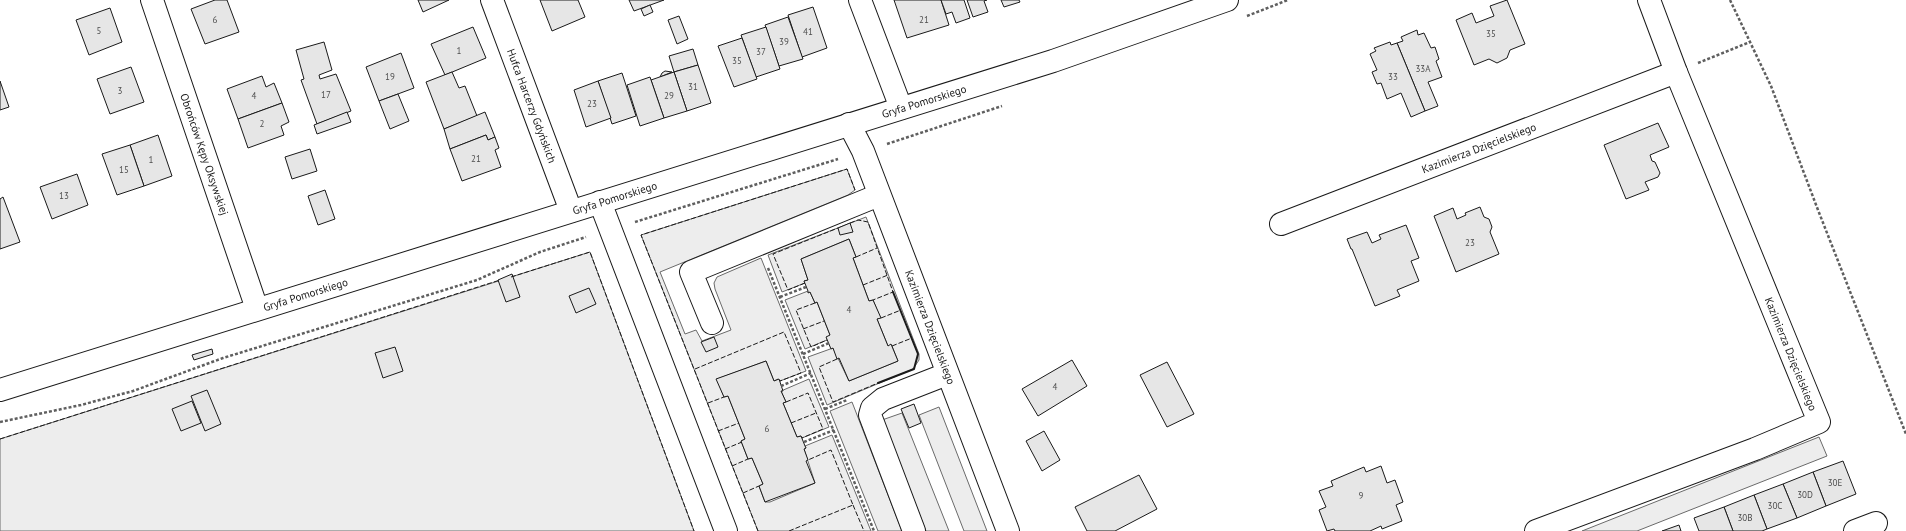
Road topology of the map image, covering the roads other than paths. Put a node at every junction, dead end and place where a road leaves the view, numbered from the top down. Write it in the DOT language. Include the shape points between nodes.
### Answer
graph roads {
  1 [pos="152,0"];
  2 [pos="492,0"];
  3 [pos="860,0"];
  4 [pos="1227,0"];
  5 [pos="1649,0"];
  6 [pos="1676,72"];
  7 [pos="900,108"];
  8 [pos="849,124"];
  9 [pos="879,195"];
  10 [pos="600,202"];
  11 [pos="570,211"];
  12 [pos="1281,224"];
  13 [pos="257,309"];
  14 [pos="712,323"];
  15 [pos="947,374"];
  16 [pos="0,390"];
  17 [pos="1876,522"];
  18 [pos="726,531"];
  19 [pos="914,531"];
  20 [pos="1008,531"];
  21 [pos="1536,531"];
  22 [pos="1854,531"];
  1 -- 13 [label="street, Obrońców Kępy Oksywskiej"];
  2 -- 11 [label="street, Hufca Harcerzy Gdyńskich"];
  3 -- 7 [label="street"];
  4 -- 7 [label="street, Gryfa Pomorskiego" via="1060,58"];
  5 -- 6 [label="street, Kazimierza Dzięcielskiego"];
  6 -- 12 [label="street, Kazimierza Dzięcielskiego"];
  6 -- 21 [label="street, Kazimierza Dzięcielskiego" via="1819,422"];
  7 -- 8 [label="street, Gryfa Pomorskiego"];
  8 -- 9 [label="street, Kazimierza Dzięcielskiego" via="863,151"];
  8 -- 10 [label="street, Gryfa Pomorskiego"];
  9 -- 14 [label="street" via="691,272"];
  9 -- 15 [label="street, Kazimierza Dzięcielskiego"];
  10 -- 11 [label="street, Gryfa Pomorskiego"];
  10 -- 18 [label="street"];
  11 -- 13 [label="street, Gryfa Pomorskiego"];
  13 -- 16 [label="street, Gryfa Pomorskiego"];
  15 -- 19 [label="street" via="883,398 872,408 870,415"];
  15 -- 20 [label="street, Kazimierza Dzięcielskiego"];
  17 -- 22 [label="street"];
}
